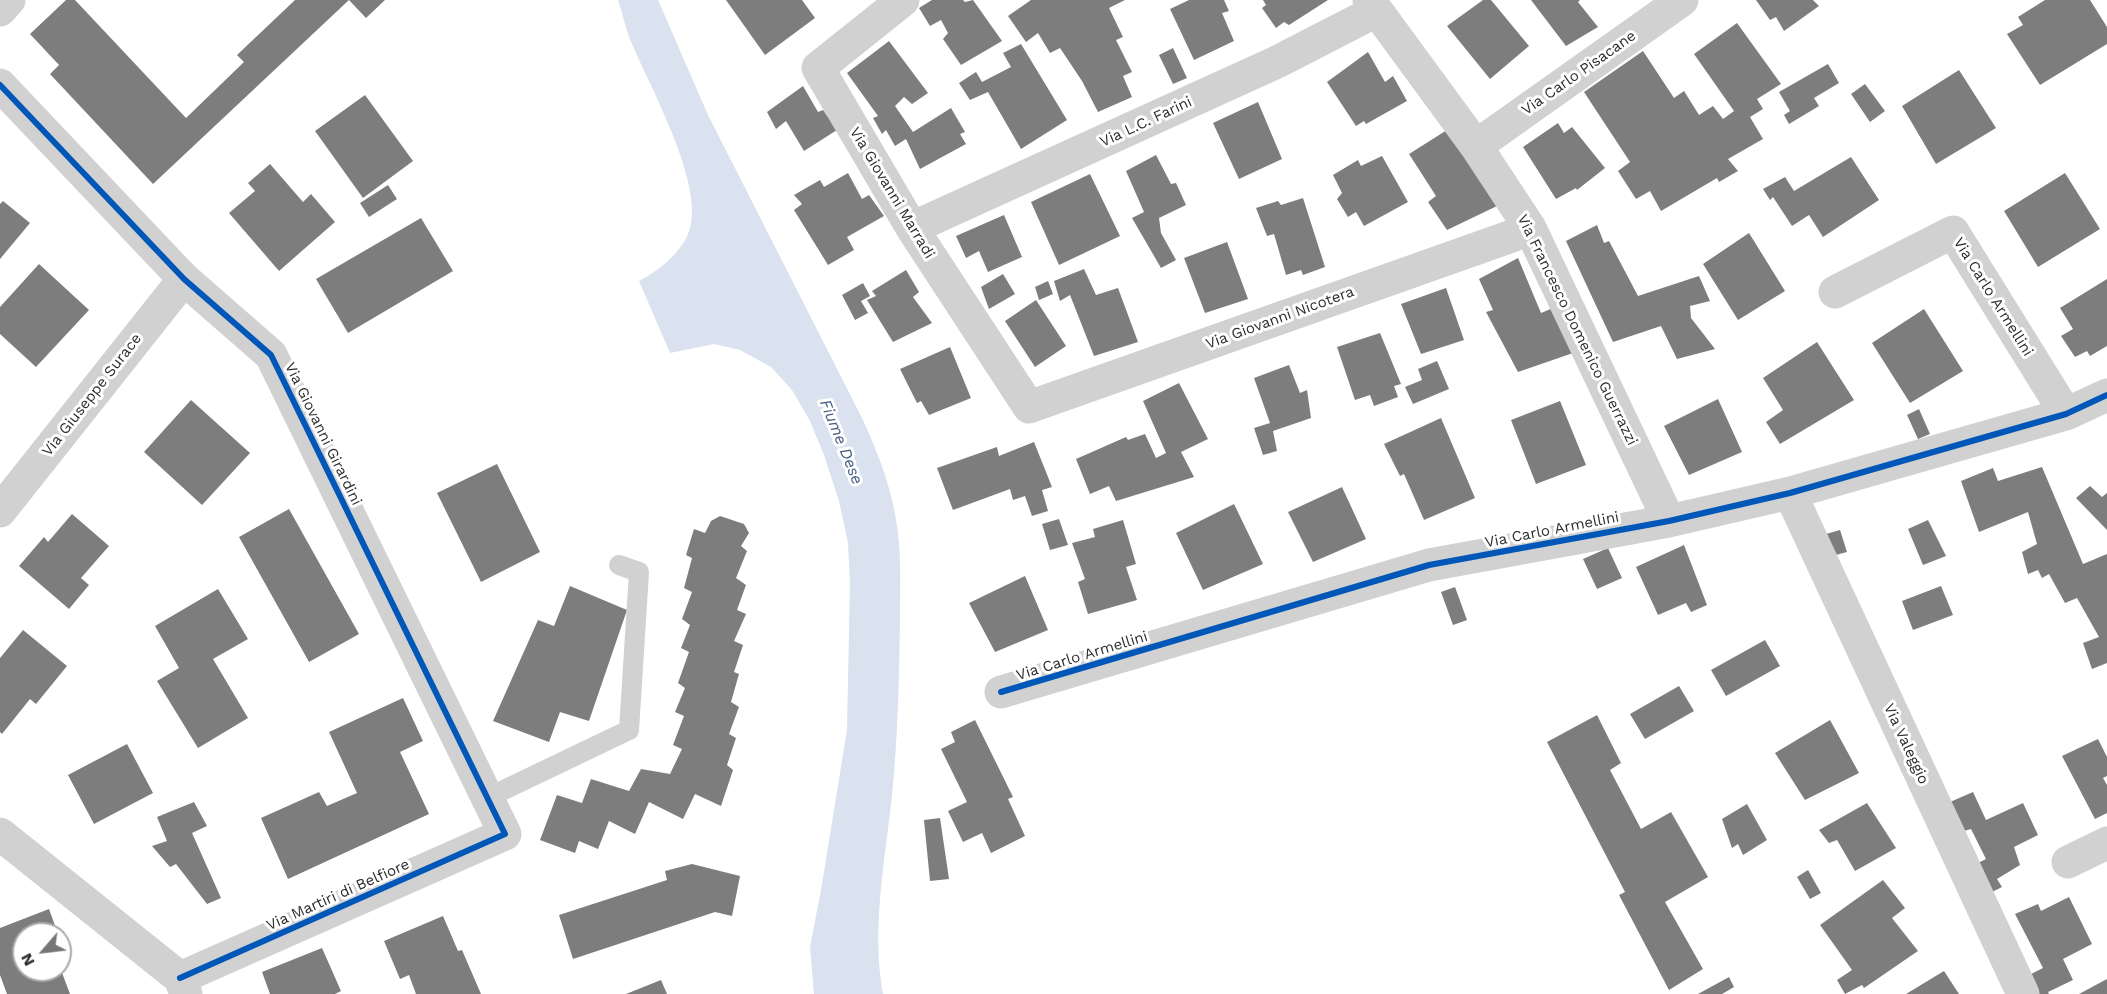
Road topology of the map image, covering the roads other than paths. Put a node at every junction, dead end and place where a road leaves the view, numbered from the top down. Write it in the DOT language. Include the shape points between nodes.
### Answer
graph roads {
  1 [pos="9,0"];
  2 [pos="903,0"];
  3 [pos="1682,0"];
  4 [pos="1372,5"];
  5 [pos="0,10"];
  6 [pos="0,85"];
  7 [pos="1476,146"];
  8 [pos="912,228"];
  9 [pos="1530,228"];
  10 [pos="184,279"];
  11 [pos="1835,292"];
  12 [pos="2107,395"];
  13 [pos="1029,407"];
  14 [pos="2066,414"];
  15 [pos="1790,493"];
  16 [pos="0,512"];
  17 [pos="1669,520"];
  18 [pos="619,565"];
  19 [pos="1001,692"];
  20 [pos="487,798"];
  21 [pos="0,834"];
  22 [pos="505,834"];
  23 [pos="2107,843"];
  24 [pos="2068,862"];
  25 [pos="183,986"];
  26 [pos="2023,994"];
  1 -- 5 [label="street"];
  2 -- 8 [label="street, Via Giovanni Marradi" via="818,68"];
  3 -- 7 [label="street, Via Carlo Pisacane"];
  4 -- 7 [label="street, Via Francesco Domenico Guerrazzi"];
  4 -- 8 [label="street, Via L.C. Farini" via="1277,62"];
  6 -- 10 [label="street, Via Giovanni Girardini"];
  7 -- 9 [label="street, Via Francesco Domenico Guerrazzi"];
  8 -- 13 [label="street, Via Giovanni Marradi"];
  9 -- 13 [label="street, Via Giovanni Nicotera"];
  9 -- 17 [label="street, Via Francesco Domenico Guerrazzi"];
  10 -- 16 [label="street, Via Giuseppe Surace"];
  10 -- 20 [label="street, Via Giovanni Girardini" via="271,355"];
  11 -- 14 [label="street, Via Carlo Armellini" via="1953,232"];
  12 -- 14 [label="street, Via Carlo Armellini"];
  14 -- 15 [label="street, Via Carlo Armellini"];
  15 -- 17 [label="street, Via Carlo Armellini"];
  15 -- 26 [label="street, Via Valeggio"];
  17 -- 19 [label="street, Via Carlo Armellini" via="1429,565"];
  18 -- 20 [label="lane" via="639,572 629,730"];
  20 -- 22 [label="street, Via Giovanni Girardini"];
  21 -- 25 [label="street, Via Martiri di Belfiore"];
  22 -- 25 [label="street, Via Martiri di Belfiore"];
  23 -- 24 [label="street"];
}
